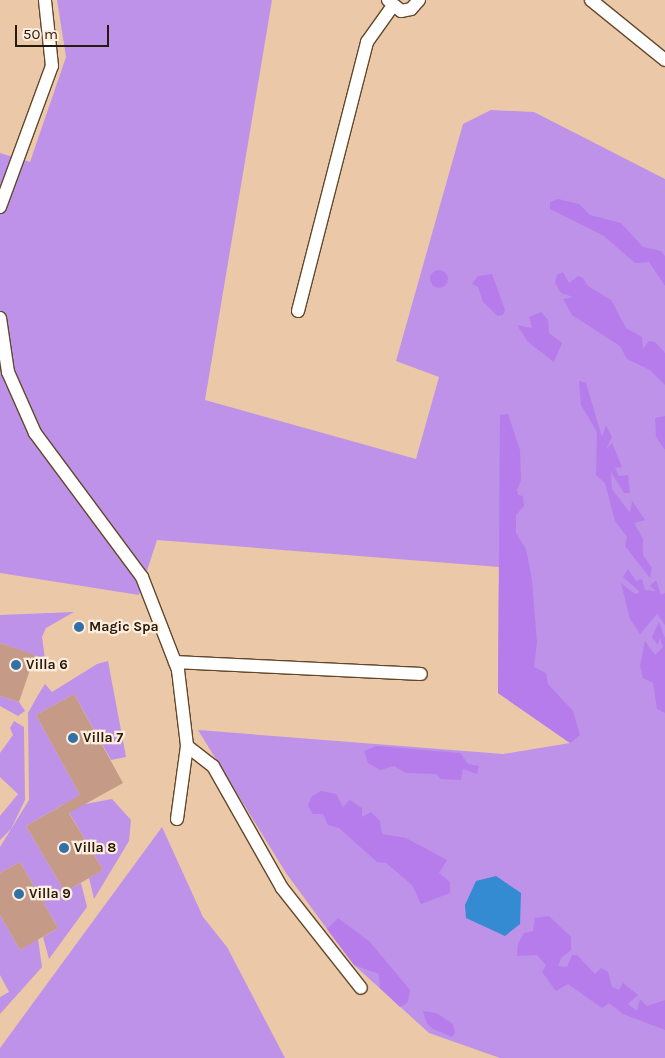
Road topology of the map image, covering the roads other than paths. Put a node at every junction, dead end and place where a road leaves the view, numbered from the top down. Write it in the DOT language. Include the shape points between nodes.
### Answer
graph roads {
  1 [pos="45,0"];
  2 [pos="419,0"];
  3 [pos="591,0"];
  4 [pos="390,3"];
  5 [pos="665,60"];
  6 [pos="0,208"];
  7 [pos="298,311"];
  8 [pos="0,318"];
  9 [pos="175,662"];
  10 [pos="421,674"];
  11 [pos="186,746"];
  12 [pos="177,819"];
  13 [pos="361,988"];
  1 -- 6 [label="street" via="52,66"];
  2 -- 4 [label="street" via="408,11"];
  3 -- 5 [label="street"];
  4 -- 7 [label="street" via="367,42"];
  8 -- 9 [label="street" via="8,372 20,405 35,432 142,577"];
  9 -- 10 [label="street"];
  9 -- 11 [label="street"];
  11 -- 12 [label="street"];
  11 -- 13 [label="street" via="213,766 282,888"];
}
